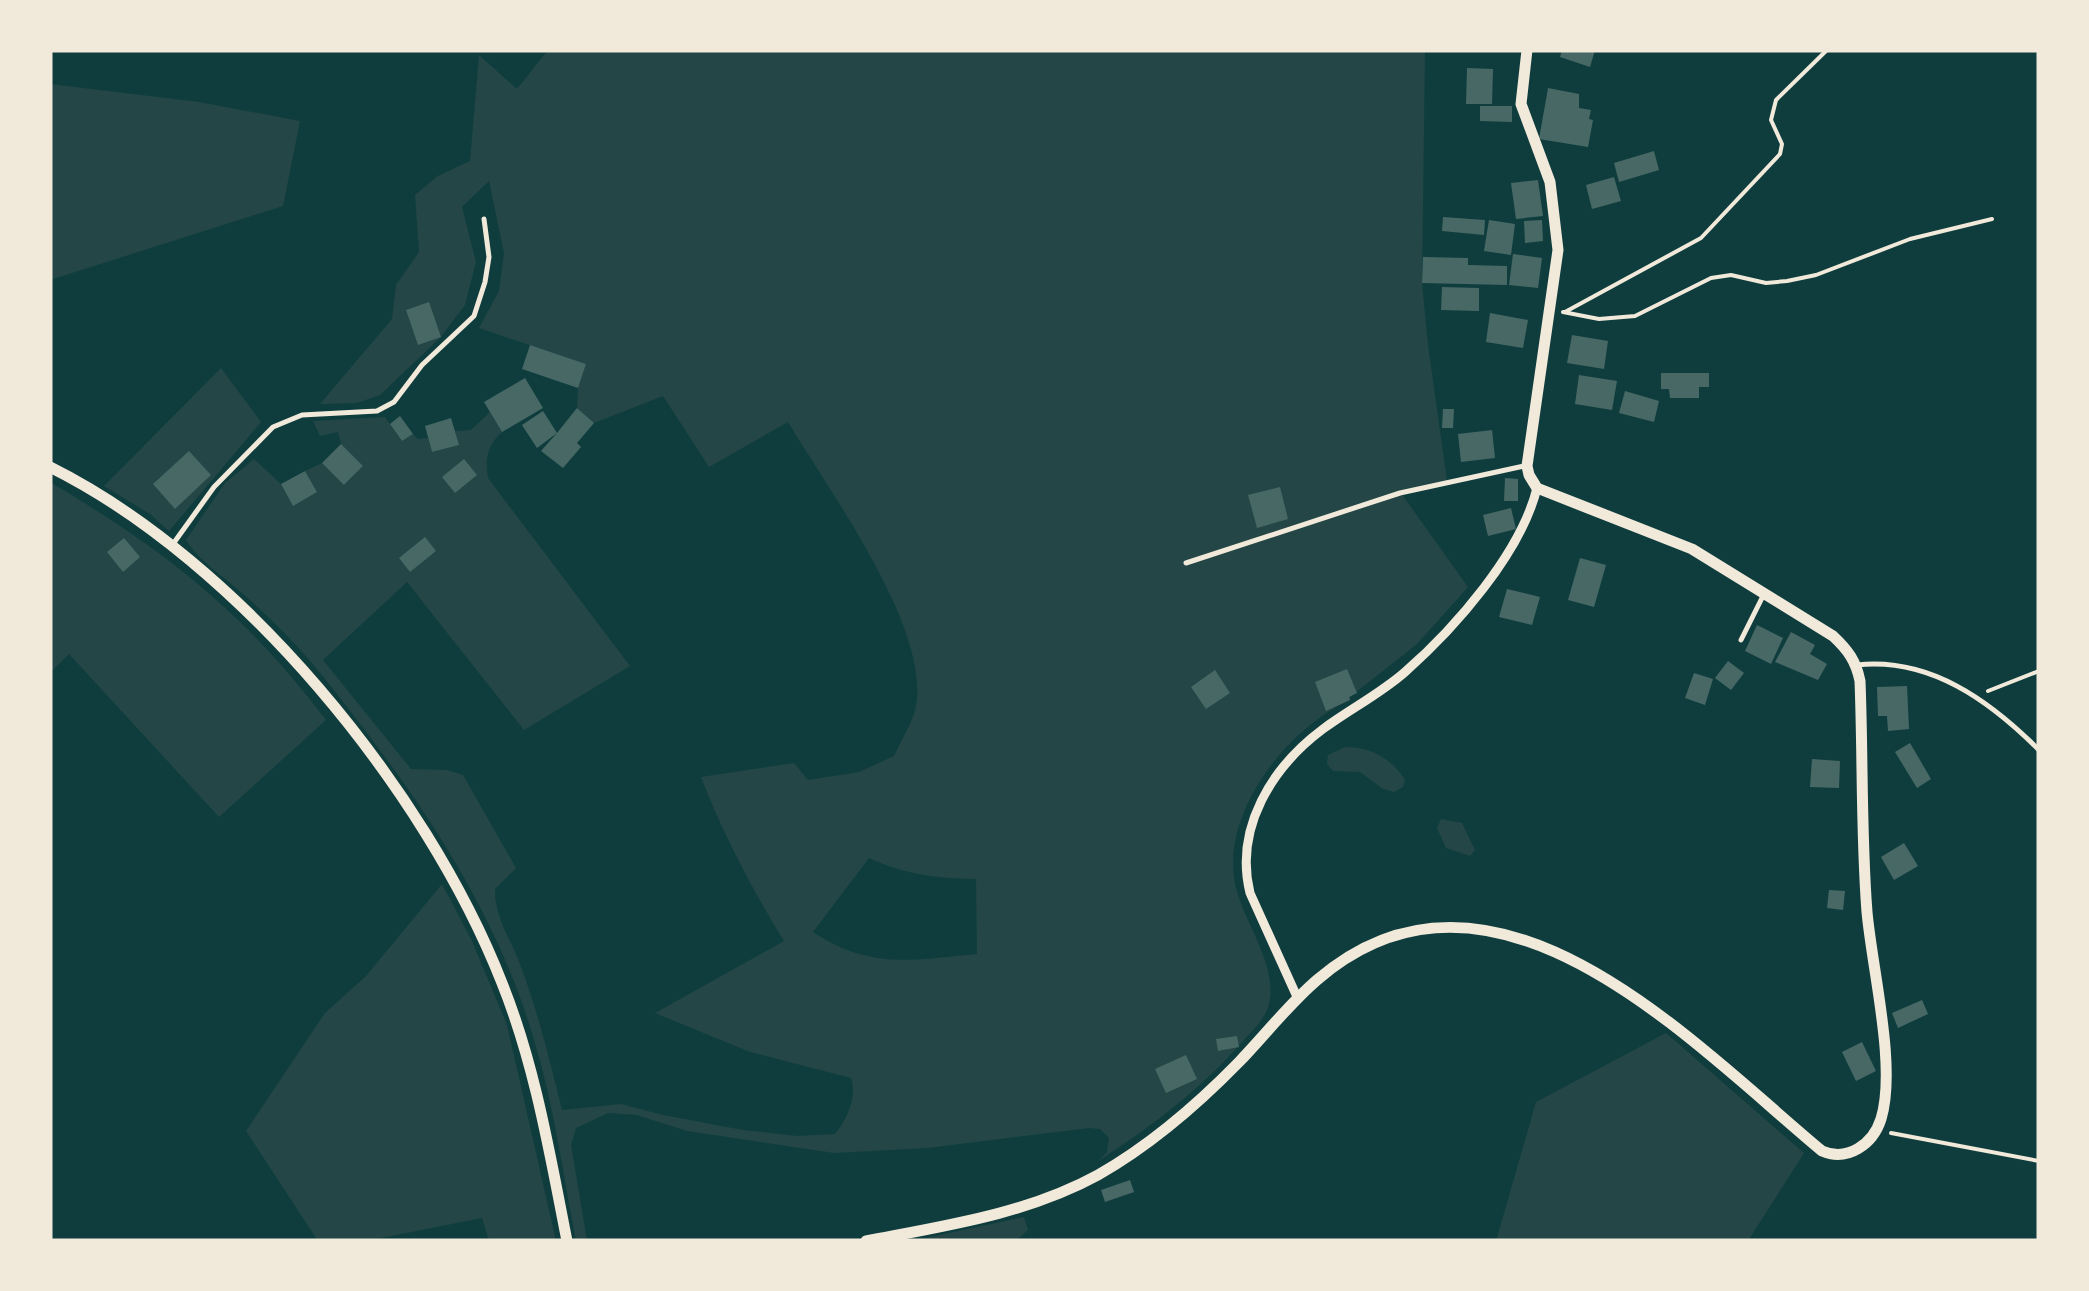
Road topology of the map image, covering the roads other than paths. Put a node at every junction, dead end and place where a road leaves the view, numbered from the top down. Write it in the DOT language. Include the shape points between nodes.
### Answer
graph roads {
  1 [pos="1527,50"];
  2 [pos="484,220"];
  3 [pos="1527,466"];
  4 [pos="50,467"];
  5 [pos="1537,488"];
  6 [pos="171,547"];
  7 [pos="1186,563"];
  8 [pos="1764,594"];
  9 [pos="1741,640"];
  10 [pos="1856,665"];
  11 [pos="2039,750"];
  12 [pos="1298,999"];
  13 [pos="568,1241"];
  14 [pos="866,1241"];
  1 -- 3 [label="street" via="1521,104 1550,182 1557,233"];
  2 -- 6 [label="lane" via="488,257 474,316 394,402 377,411 302,415 273,427 214,487"];
  3 -- 5 [label="street"];
  3 -- 7 [label="lane" via="1400,493"];
  4 -- 6 [label="street" via="134,516"];
  5 -- 8 [label="street" via="1692,550"];
  5 -- 12 [label="street" via="1524,528 1473,599 1404,672 1298,751 1260,802 1245,875"];
  6 -- 13 [label="street" via="272,635 394,785 439,854 475,920 524,1046"];
  8 -- 9 [label="lane"];
  8 -- 10 [label="street" via="1833,636"];
  10 -- 11 [label="lane" via="1906,668 1950,681"];
  10 -- 12 [label="street" via="1867,908 1888,1080 1877,1130 1846,1154 1822,1152 1618,985 1549,950 1482,929 1424,928 1379,939 1339,962"];
  12 -- 14 [label="street" via="1196,1103 1102,1172 1010,1210"];
}
